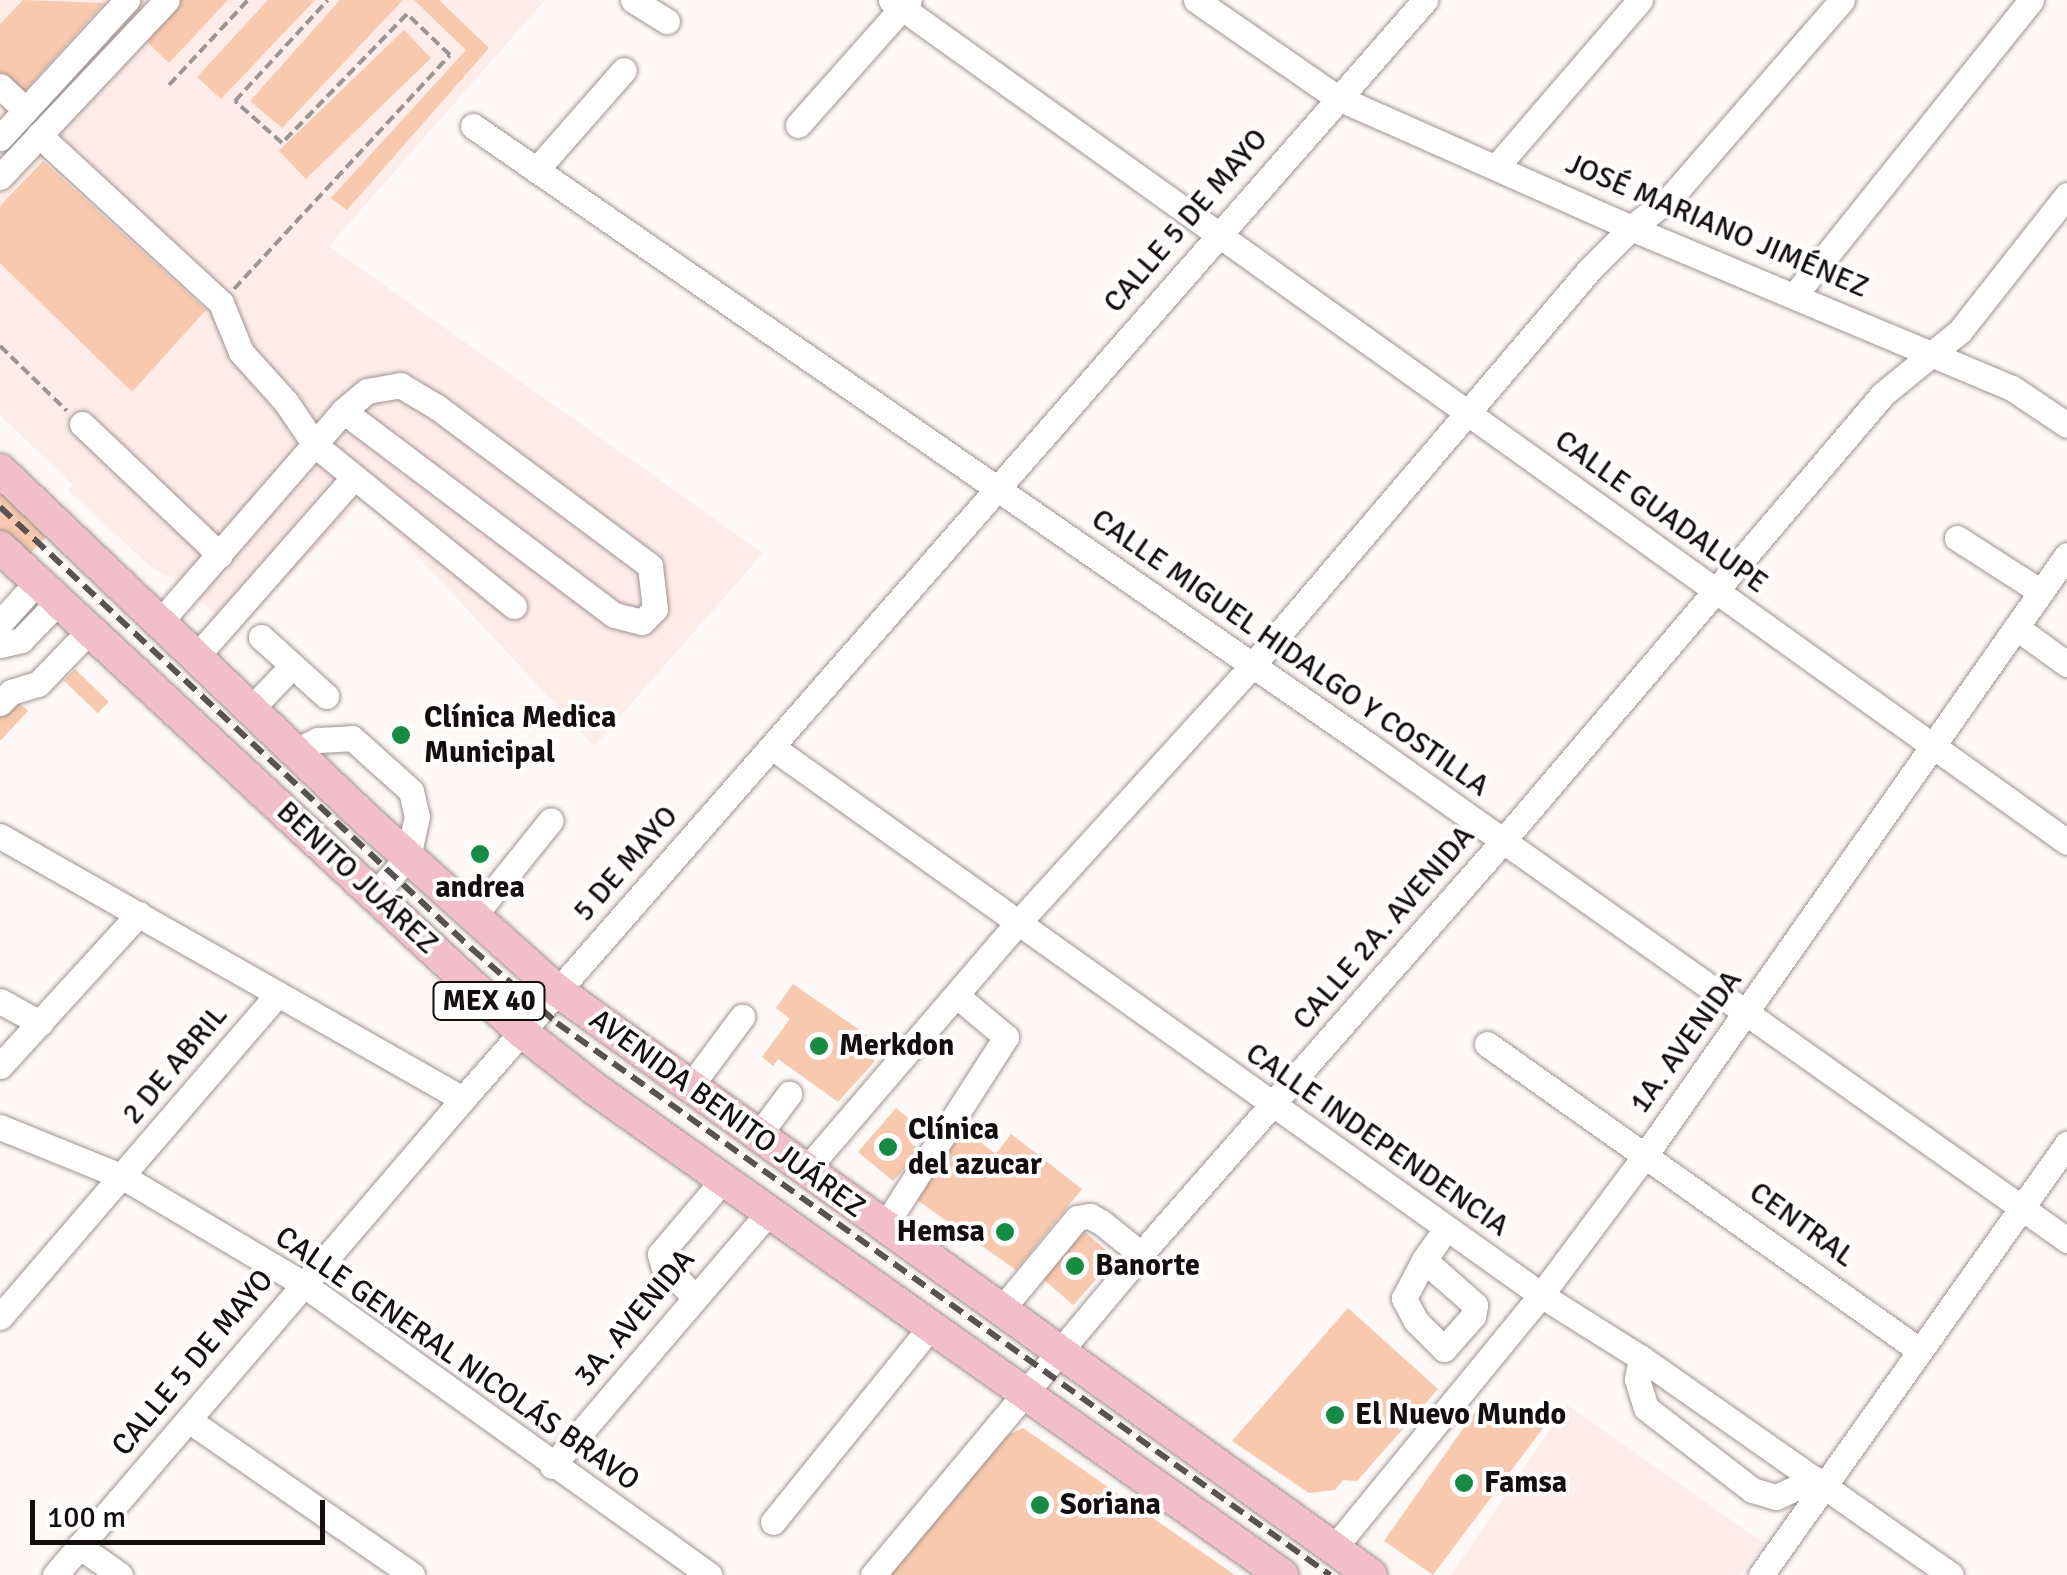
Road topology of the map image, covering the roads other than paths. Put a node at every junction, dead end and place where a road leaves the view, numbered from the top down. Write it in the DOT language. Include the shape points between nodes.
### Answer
graph roads {
  1 [pos="128,0"];
  2 [pos="166,0"];
  3 [pos="633,0"];
  4 [pos="1196,0"];
  5 [pos="1425,0"];
  6 [pos="1640,0"];
  7 [pos="1842,0"];
  8 [pos="2030,0"];
  9 [pos="900,3"];
  10 [pos="666,21"];
  11 [pos="624,70"];
  12 [pos="0,86"];
  13 [pos="1336,97"];
  14 [pos="26,110"];
  15 [pos="798,125"];
  16 [pos="472,126"];
  17 [pos="40,135"];
  18 [pos="0,138"];
  19 [pos="1498,165"];
  20 [pos="536,170"];
  21 [pos="0,176"];
  22 [pos="2067,195"];
  23 [pos="1631,228"];
  24 [pos="1216,235"];
  25 [pos="1794,296"];
  26 [pos="1933,354"];
  27 [pos="343,411"];
  28 [pos="1471,413"];
  29 [pos="82,424"];
  30 [pos="2067,424"];
  31 [pos="315,445"];
  32 [pos="0,470"];
  33 [pos="354,477"];
  34 [pos="998,487"];
  35 [pos="1958,538"];
  36 [pos="0,547"];
  37 [pos="220,555"];
  38 [pos="2067,555"];
  39 [pos="48,592"];
  40 [pos="1716,592"];
  41 [pos="2041,592"];
  42 [pos="514,606"];
  43 [pos="0,623"];
  44 [pos="159,623"];
  45 [pos="2016,628"];
  46 [pos="89,631"];
  47 [pos="261,637"];
  48 [pos="0,645"];
  49 [pos="195,658"];
  50 [pos="2067,664"];
  51 [pos="292,666"];
  52 [pos="1252,668"];
  53 [pos="326,696"];
  54 [pos="0,703"];
  55 [pos="250,710"];
  56 [pos="772,746"];
  57 [pos="1930,747"];
  58 [pos="294,752"];
  59 [pos="366,819"];
  60 [pos="551,820"];
  61 [pos="0,836"];
  62 [pos="1502,842"];
  63 [pos="2067,842"];
  64 [pos="334,856"];
  65 [pos="408,857"];
  66 [pos="375,894"];
  67 [pos="139,914"];
  68 [pos="472,917"];
  69 [pos="1017,924"];
  70 [pos="558,991"];
  71 [pos="278,994"];
  72 [pos="956,995"];
  73 [pos="0,1000"];
  74 [pos="1747,1014"];
  75 [pos="742,1017"];
  76 [pos="40,1023"];
  77 [pos="522,1032"];
  78 [pos="1487,1044"];
  79 [pos="0,1066"];
  80 [pos="689,1088"];
  81 [pos="790,1094"];
  82 [pos="463,1099"];
  83 [pos="1271,1106"];
  84 [pos="0,1127"];
  85 [pos="757,1137"];
  86 [pos="2067,1144"];
  87 [pos="1646,1154"];
  88 [pos="805,1170"];
  89 [pos="123,1177"];
  90 [pos="723,1180"];
  91 [pos="2022,1208"];
  92 [pos="769,1212"];
  93 [pos="884,1226"];
  94 [pos="1446,1228"];
  95 [pos="2067,1240"];
  96 [pos="1141,1254"];
  97 [pos="1424,1260"];
  98 [pos="302,1284"];
  99 [pos="1541,1296"];
  100 [pos="694,1297"];
  101 [pos="1001,1310"];
  102 [pos="0,1317"];
  103 [pos="931,1326"];
  104 [pos="1444,1349"];
  105 [pos="1920,1350"];
  106 [pos="1062,1352"];
  107 [pos="1640,1358"];
  108 [pos="1474,1377"];
  109 [pos="1027,1394"];
  110 [pos="190,1421"];
  111 [pos="552,1466"];
  112 [pos="1820,1482"];
  113 [pos="773,1522"];
  114 [pos="79,1546"];
  115 [pos="1334,1548"];
  116 [pos="55,1575"];
  117 [pos="120,1575"];
  118 [pos="412,1575"];
  119 [pos="708,1575"];
  120 [pos="873,1575"];
  121 [pos="1282,1575"];
  122 [pos="1371,1575"];
  123 [pos="1761,1575"];
  124 [pos="1952,1575"];
  1 -- 14 [label="street"];
  2 -- 17 [label="street"];
  3 -- 10 [label="street"];
  4 -- 13 [label="street, JOSÉ MARIANO JIMÉNEZ"];
  5 -- 13 [label="street, CALLE 5 DE MAYO"];
  6 -- 19 [label="street"];
  7 -- 23 [label="street" via="1670,198"];
  8 -- 25 [label="street"];
  9 -- 15 [label="street"];
  9 -- 24 [label="street, CALLE GUADALUPE"];
  11 -- 20 [label="street"];
  12 -- 14 [label="street"];
  13 -- 19 [label="street, JOSÉ MARIANO JIMÉNEZ"];
  13 -- 24 [label="street, CALLE 5 DE MAYO"];
  14 -- 18 [label="street"];
  16 -- 20 [label="street, CALLE MIGUEL HIDALGO Y COSTILLA"];
  17 -- 21 [label="street"];
  17 -- 31 [label="street" via="221,303 242,352"];
  19 -- 23 [label="street, JOSÉ MARIANO JIMÉNEZ"];
  20 -- 34 [label="street, CALLE MIGUEL HIDALGO Y COSTILLA"];
  22 -- 26 [label="street, CALLE 2A. AVENIDA" via="1960,331"];
  23 -- 25 [label="street, JOSÉ MARIANO JIMÉNEZ"];
  23 -- 28 [label="street"];
  24 -- 28 [label="street, CALLE GUADALUPE"];
  24 -- 34 [label="street, CALLE 5 DE MAYO"];
  25 -- 26 [label="street, JOSÉ MARIANO JIMÉNEZ"];
  26 -- 30 [label="street, JOSÉ MARIANO JIMÉNEZ" via="2012,388"];
  26 -- 40 [label="street, CALLE 2A. AVENIDA" via="1882,394"];
  27 -- 27 [label="street" via="367,391 400,386 438,407 650,566 655,609 642,622 614,614"];
  27 -- 31 [label="street"];
  28 -- 40 [label="street, CALLE GUADALUPE"];
  28 -- 52 [label="street"];
  29 -- 37 [label="street"];
  31 -- 33 [label="street"];
  31 -- 37 [label="street"];
  32 -- 44 [label="main road, AVENIDA BENITO JUÁREZ / MEX 40"];
  33 -- 42 [label="street"];
  33 -- 49 [label="street"];
  34 -- 52 [label="street, CALLE MIGUEL HIDALGO Y COSTILLA"];
  34 -- 56 [label="street, 5 DE MAYO"];
  35 -- 41 [label="street"];
  36 -- 39 [label="main road, BENITO JUÁREZ / MEX 40"];
  37 -- 44 [label="street"];
  38 -- 41 [label="street, 1A. AVENIDA"];
  39 -- 43 [label="street"];
  39 -- 46 [label="main road, BENITO JUÁREZ / MEX 40"];
  39 -- 48 [label="street" via="21,640"];
  40 -- 57 [label="street, CALLE GUADALUPE"];
  40 -- 62 [label="street, CALLE 2A. AVENIDA"];
  41 -- 45 [label="street, 1A. AVENIDA"];
  44 -- 49 [label="main road, AVENIDA BENITO JUÁREZ / MEX 40"];
  45 -- 50 [label="street"];
  45 -- 57 [label="street, 1A. AVENIDA"];
  46 -- 54 [label="street" via="38,684"];
  46 -- 64 [label="main road, BENITO JUÁREZ / MEX 40"];
  47 -- 51 [label="street"];
  49 -- 55 [label="main road, AVENIDA BENITO JUÁREZ / MEX 40"];
  51 -- 53 [label="street"];
  51 -- 55 [label="street"];
  52 -- 62 [label="street, CALLE MIGUEL HIDALGO Y COSTILLA"];
  52 -- 69 [label="street"];
  55 -- 58 [label="main road, AVENIDA BENITO JUÁREZ / MEX 40"];
  56 -- 69 [label="street, CALLE INDEPENDENCIA"];
  56 -- 70 [label="street, 5 DE MAYO"];
  57 -- 63 [label="street, CALLE GUADALUPE"];
  57 -- 74 [label="street, 1A. AVENIDA"];
  58 -- 59 [label="main road, AVENIDA BENITO JUÁREZ / MEX 40"];
  58 -- 65 [label="street" via="338,736 367,747 412,790 417,804"];
  59 -- 64 [label="main road"];
  59 -- 65 [label="main road, AVENIDA BENITO JUÁREZ / MEX 40"];
  60 -- 68 [label="street"];
  61 -- 67 [label="street"];
  62 -- 74 [label="street, CALLE MIGUEL HIDALGO Y COSTILLA"];
  62 -- 83 [label="street, CALLE 2A. AVENIDA"];
  64 -- 66 [label="main road, BENITO JUÁREZ / MEX 40"];
  65 -- 66 [label="street"];
  65 -- 68 [label="main road, AVENIDA BENITO JUÁREZ / MEX 40"];
  66 -- 77 [label="main road, BENITO JUÁREZ / MEX 40"];
  67 -- 71 [label="street"];
  67 -- 76 [label="street"];
  68 -- 70 [label="main road, AVENIDA BENITO JUÁREZ / MEX 40"];
  69 -- 72 [label="street"];
  69 -- 83 [label="street, CALLE INDEPENDENCIA"];
  70 -- 77 [label="street, 5 DE MAYO"];
  70 -- 80 [label="main road, AVENIDA BENITO JUÁREZ / MEX 40"];
  71 -- 82 [label="street"];
  71 -- 89 [label="street, 2 DE ABRIL"];
  72 -- 88 [label="street"];
  72 -- 93 [label="street" via="1006,1037"];
  73 -- 76 [label="street"];
  74 -- 87 [label="street, 1A. AVENIDA"];
  74 -- 91 [label="street, CALLE MIGUEL HIDALGO Y COSTILLA"];
  75 -- 80 [label="street"];
  76 -- 79 [label="street"];
  77 -- 82 [label="street, 5 DE MAYO"];
  77 -- 90 [label="main road, BENITO JUÁREZ / MEX 40"];
  78 -- 87 [label="street, CENTRAL"];
  80 -- 85 [label="main road, AVENIDA BENITO JUÁREZ / MEX 40"];
  81 -- 85 [label="street"];
  82 -- 98 [label="street, 5 DE MAYO"];
  83 -- 94 [label="street, CALLE INDEPENDENCIA"];
  83 -- 96 [label="street, CALLE 2A. AVENIDA"];
  84 -- 89 [label="street, CALLE GENERAL NICOLÁS BRAVO"];
  85 -- 88 [label="main road, AVENIDA BENITO JUÁREZ / MEX 40"];
  86 -- 91 [label="street"];
  87 -- 99 [label="street, 1A. AVENIDA"];
  87 -- 105 [label="street, CENTRAL"];
  88 -- 93 [label="main road, AVENIDA BENITO JUÁREZ / MEX 40"];
  89 -- 98 [label="street, CALLE GENERAL NICOLÁS BRAVO"];
  89 -- 102 [label="street, 2 DE ABRIL"];
  90 -- 92 [label="main road, BENITO JUÁREZ / MEX 40"];
  90 -- 100 [label="street" via="660,1254"];
  91 -- 95 [label="street, CALLE MIGUEL HIDALGO Y COSTILLA"];
  91 -- 105 [label="street"];
  92 -- 100 [label="street, 3A. AVENIDA"];
  92 -- 103 [label="main road, BENITO JUÁREZ / MEX 40"];
  93 -- 101 [label="main road, AVENIDA BENITO JUÁREZ / MEX 40"];
  94 -- 97 [label="street"];
  94 -- 99 [label="street, CALLE INDEPENDENCIA"];
  96 -- 101 [label="street" via="1101,1222 1077,1218"];
  96 -- 106 [label="street, CALLE 2A. AVENIDA"];
  97 -- 104 [label="street" via="1404,1298"];
  97 -- 104 [label="street" via="1475,1305"];
  98 -- 110 [label="street, CALLE 5 DE MAYO"];
  98 -- 111 [label="street, CALLE GENERAL NICOLÁS BRAVO"];
  99 -- 107 [label="street, CALLE INDEPENDENCIA"];
  99 -- 108 [label="street, 1A. AVENIDA"];
  100 -- 111 [label="street, 3A. AVENIDA"];
  101 -- 106 [label="main road, AVENIDA BENITO JUÁREZ / MEX 40"];
  103 -- 109 [label="main road, BENITO JUÁREZ / MEX 40"];
  103 -- 113 [label="street"];
  104 -- 108 [label="street"];
  105 -- 112 [label="street"];
  106 -- 109 [label="street, CALLE 2A. AVENIDA"];
  106 -- 115 [label="main road, AVENIDA BENITO JUÁREZ / MEX 40"];
  107 -- 112 [label="street, CALLE INDEPENDENCIA"];
  107 -- 112 [label="street" via="1637,1379 1646,1408 1752,1490 1776,1496"];
  108 -- 115 [label="street, 1A. AVENIDA"];
  109 -- 120 [label="street, CALLE 2A. AVENIDA"];
  109 -- 121 [label="main road, MEX 40"];
  110 -- 114 [label="street, CALLE 5 DE MAYO"];
  110 -- 118 [label="street"];
  111 -- 119 [label="street, CALLE GENERAL NICOLÁS BRAVO"];
  112 -- 123 [label="street"];
  112 -- 124 [label="street, CALLE INDEPENDENCIA"];
  114 -- 116 [label="street, CALLE 5 DE MAYO"];
  114 -- 117 [label="street"];
  115 -- 122 [label="main road, AVENIDA BENITO JUÁREZ / MEX 40"];
}
